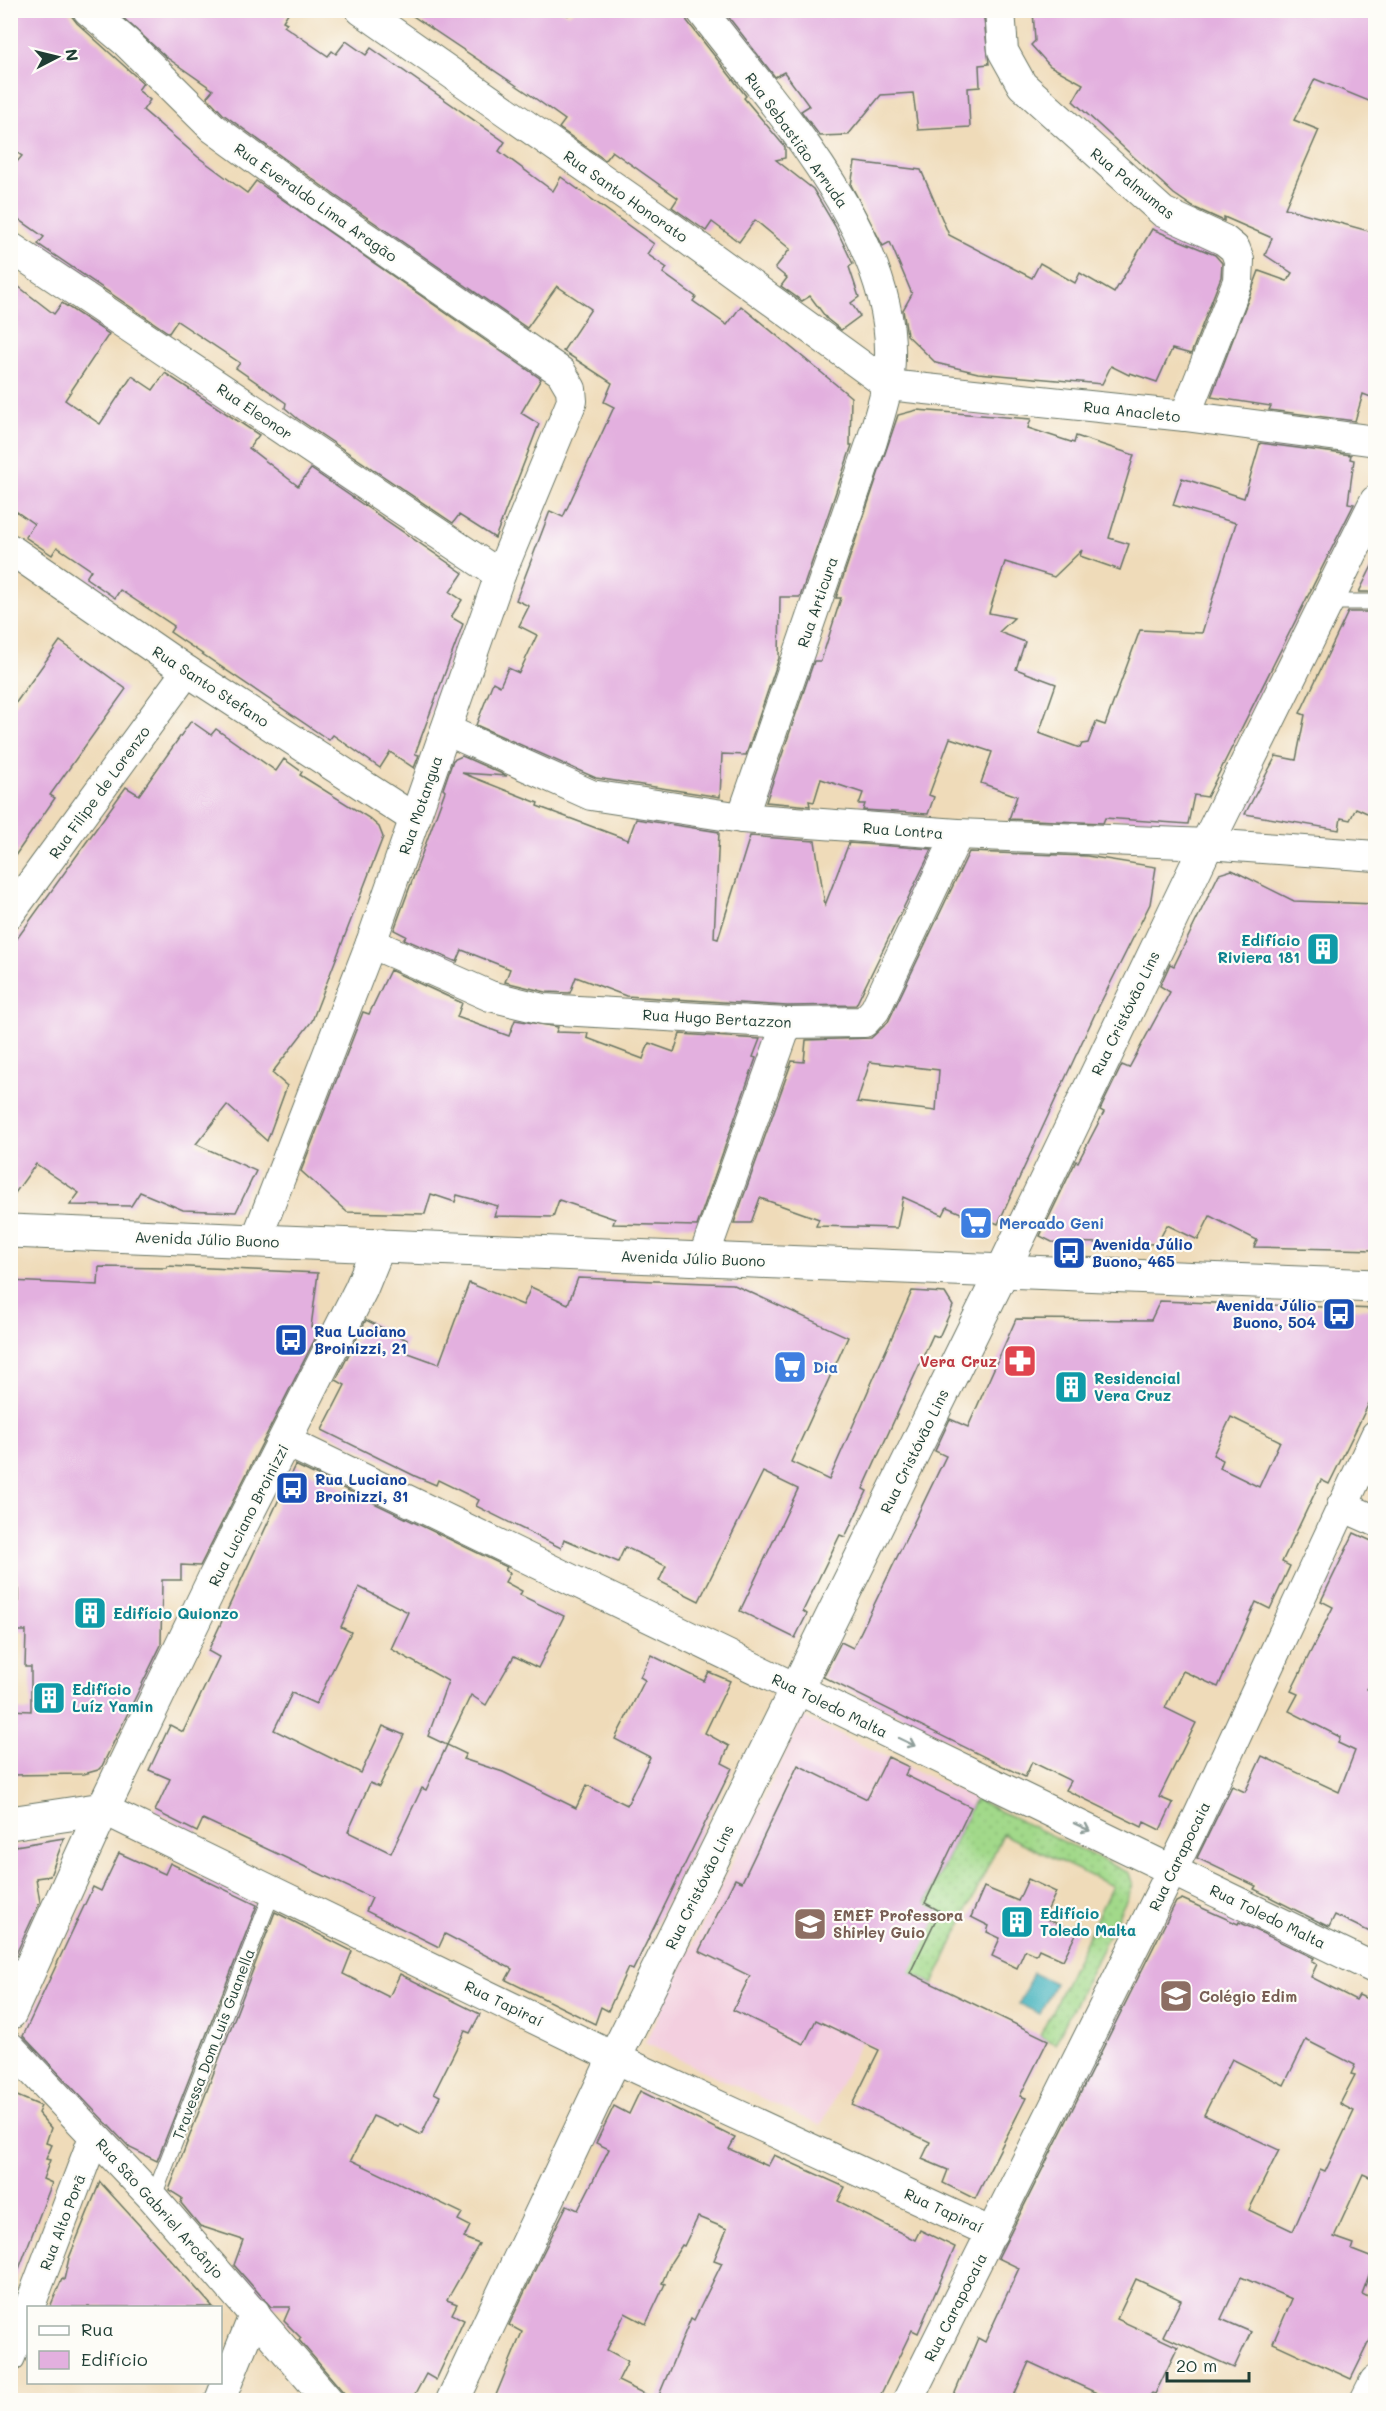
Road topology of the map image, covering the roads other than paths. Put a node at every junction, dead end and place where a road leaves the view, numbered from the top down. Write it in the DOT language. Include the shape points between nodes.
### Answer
graph roads {
  1 [pos="88,10"];
  2 [pos="361,10"];
  3 [pos="701,10"];
  4 [pos="1000,10"];
  5 [pos="10,247"];
  6 [pos="561,372"];
  7 [pos="888,385"];
  8 [pos="1185,416"];
  9 [pos="1376,441"];
  10 [pos="1376,502"];
  11 [pos="10,549"];
  12 [pos="500,575"];
  13 [pos="1327,602"];
  14 [pos="1376,602"];
  15 [pos="187,671"];
  16 [pos="446,730"];
  17 [pos="742,818"];
  18 [pos="415,819"];
  19 [pos="958,834"];
  20 [pos="1207,844"];
  21 [pos="1376,856"];
  22 [pos="10,913"];
  23 [pos="371,943"];
  24 [pos="787,1023"];
  25 [pos="10,1231"];
  26 [pos="256,1240"];
  27 [pos="379,1245"];
  28 [pos="704,1258"];
  29 [pos="1002,1272"];
  30 [pos="1376,1286"];
  31 [pos="1376,1435"];
  32 [pos="285,1442"];
  33 [pos="1342,1506"];
  34 [pos="1376,1521"];
  35 [pos="797,1689"];
  36 [pos="88,1811"];
  37 [pos="10,1822"];
  38 [pos="1173,1870"];
  39 [pos="273,1891"];
  40 [pos="1376,1968"];
  41 [pos="10,2013"];
  42 [pos="10,2047"];
  43 [pos="615,2057"];
  44 [pos="94,2137"];
  45 [pos="153,2198"];
  46 [pos="992,2233"];
  47 [pos="30,2306"];
  48 [pos="255,2313"];
  49 [pos="27,2314"];
  50 [pos="10,2357"];
  51 [pos="220,2400"];
  52 [pos="328,2400"];
  53 [pos="453,2400"];
  54 [pos="908,2400"];
  1 -- 6 [label="street, Rua Everaldo Lima Aragão" via="213,128"];
  2 -- 7 [label="street, Rua Santo Honorato"];
  3 -- 7 [label="street, Rua Sebastião Arruda" via="843,200 881,289 890,335"];
  4 -- 8 [label="street, Rua Palmumas" via="1003,51 1022,85 1163,212 1235,249 1238,281"];
  5 -- 12 [label="street, Rua Eleonor"];
  6 -- 12 [label="street, Rua Motangua" via="571,389 572,401"];
  7 -- 8 [label="street, Rua Anacleto"];
  7 -- 17 [label="street, Rua Articura"];
  8 -- 9 [label="street, Rua Anacleto"];
  10 -- 13 [label="street, Rua Cristóvão Lins"];
  11 -- 15 [label="street, Rua Santo Stefano"];
  12 -- 16 [label="street, Rua Motangua"];
  13 -- 14 [label="lane"];
  13 -- 20 [label="street, Rua Cristóvão Lins"];
  15 -- 18 [label="street, Rua Santo Stefano"];
  15 -- 22 [label="street, Rua Filipe de Lorenzo"];
  16 -- 17 [label="street, Rua Lontra" via="591,795"];
  16 -- 18 [label="street, Rua Motangua"];
  17 -- 19 [label="street, Rua Lontra"];
  18 -- 23 [label="street, Rua Motangua"];
  19 -- 20 [label="street, Rua Lontra"];
  19 -- 24 [label="street, Rua Hugo Bertazzon" via="870,1019 856,1023"];
  20 -- 21 [label="street, Rua Lontra"];
  20 -- 29 [label="street, Rua Cristóvão Lins"];
  23 -- 24 [label="street, Rua Hugo Bertazzon" via="490,996 543,1009"];
  23 -- 26 [label="street, Rua Motangua"];
  24 -- 28 [label="street"];
  25 -- 26 [label="street, Avenida Júlio Buono"];
  26 -- 27 [label="street, Avenida Júlio Buono"];
  27 -- 28 [label="street, Avenida Júlio Buono"];
  27 -- 32 [label="street, Rua Luciano Broinizzi"];
  28 -- 29 [label="street, Avenida Júlio Buono"];
  29 -- 30 [label="street, Avenida Júlio Buono"];
  29 -- 35 [label="street, Rua Cristóvão Lins"];
  31 -- 33 [label="street, Rua Carapocaia"];
  32 -- 35 [label="street, Rua Toledo Malta"];
  32 -- 36 [label="street, Rua Luciano Broinizzi"];
  33 -- 34 [label="street"];
  33 -- 38 [label="street, Rua Carapocaia"];
  35 -- 38 [label="street, Rua Toledo Malta, one-way"];
  35 -- 43 [label="street, Rua Cristóvão Lins"];
  36 -- 37 [label="street"];
  36 -- 39 [label="street, Rua Tapiraí"];
  36 -- 41 [label="street, Rua Luciano Broinizzi" via="88,1842"];
  38 -- 40 [label="street, Rua Toledo Malta"];
  38 -- 46 [label="street, Rua Carapocaia"];
  39 -- 43 [label="street, Rua Tapiraí"];
  39 -- 45 [label="lane, Travessa Dom Luis Guanella"];
  42 -- 44 [label="street, Rua São Gabriel Arcânjo"];
  43 -- 46 [label="street, Rua Tapiraí"];
  43 -- 53 [label="street, Rua Cristóvão Lins"];
  44 -- 45 [label="street, Rua São Gabriel Arcânjo"];
  44 -- 47 [label="street, Rua Alto Porã"];
  45 -- 48 [label="street, Rua São Gabriel Arcânjo"];
  46 -- 54 [label="street, Rua Carapocaia"];
  48 -- 51 [label="street"];
  48 -- 52 [label="street, Rua São Gabriel Arcânjo"];
  49 -- 50 [label="street, Rua Alto Porã"];
}
